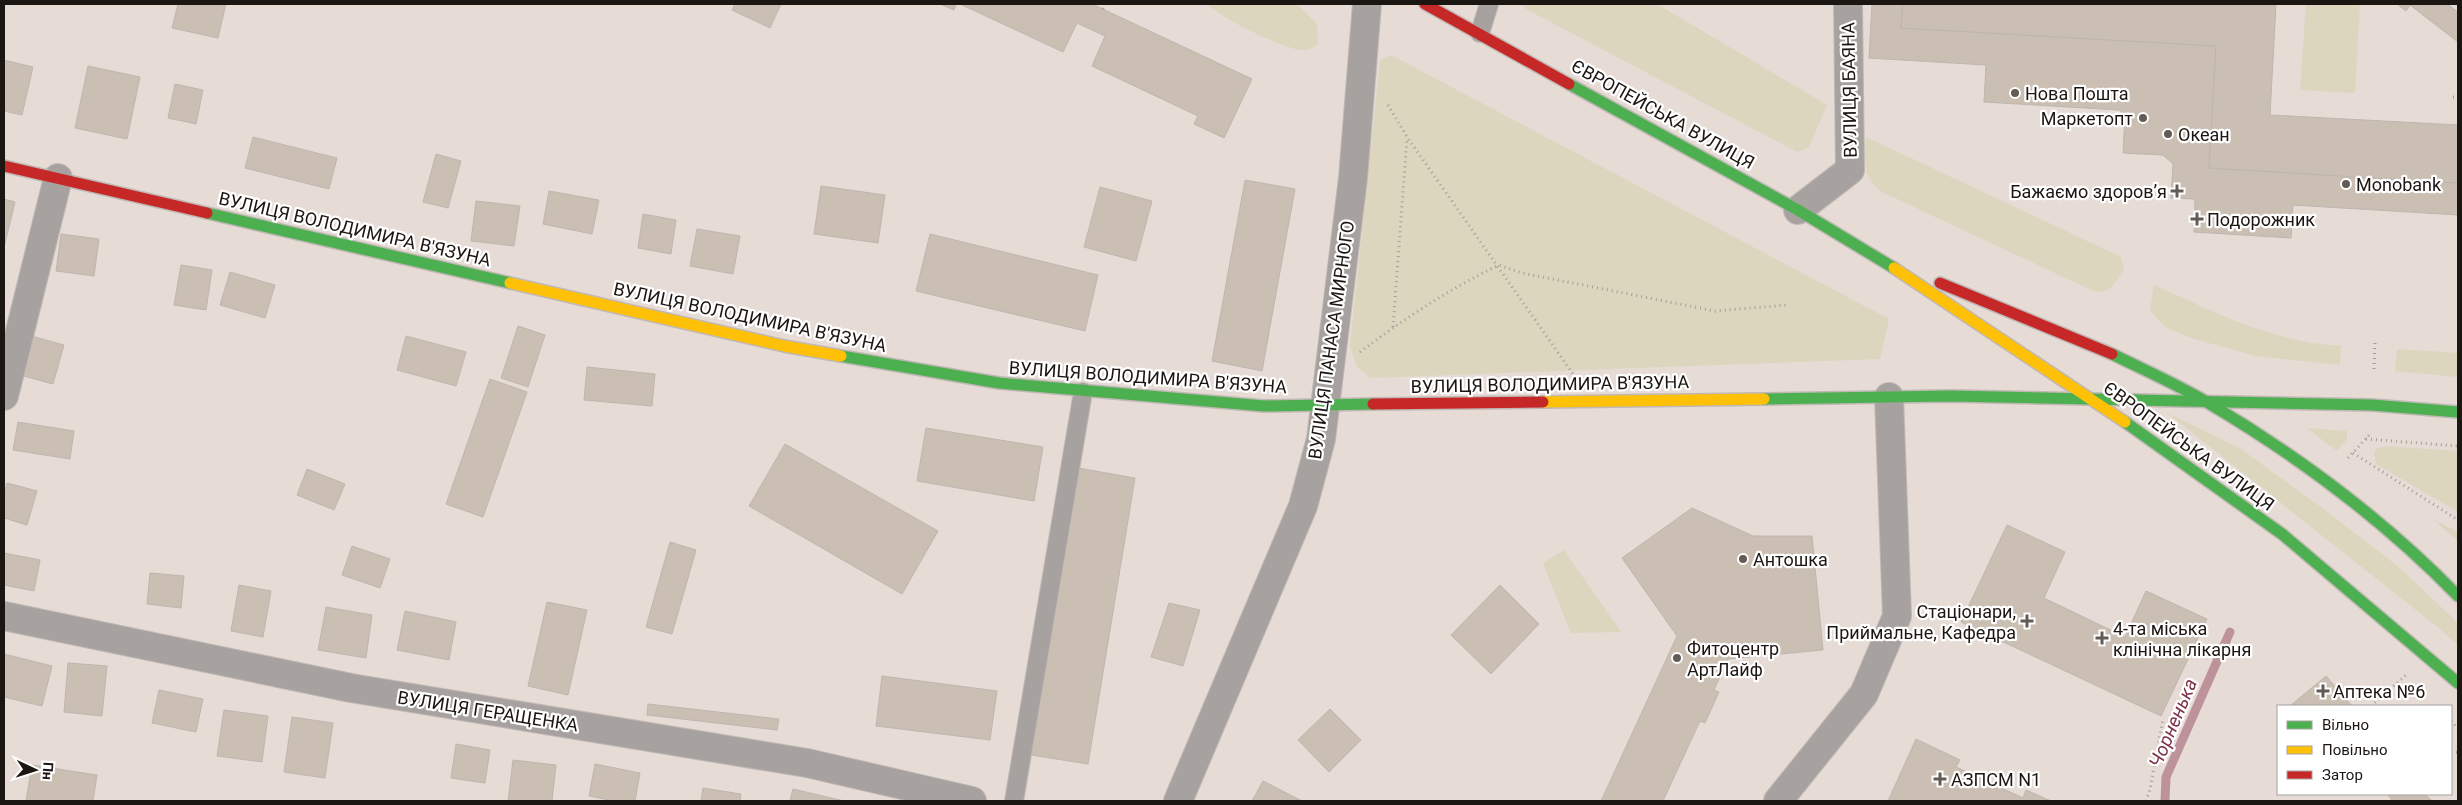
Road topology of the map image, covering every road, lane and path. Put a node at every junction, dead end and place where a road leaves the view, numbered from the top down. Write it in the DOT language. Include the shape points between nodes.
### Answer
graph roads {
  1 [pos="1106,4"];
  2 [pos="1367,4"];
  3 [pos="1425,4"];
  4 [pos="1489,4"];
  5 [pos="1848,4"];
  6 [pos="1103,9"];
  7 [pos="1480,33"];
  8 [pos="2453,97"];
  9 [pos="2458,97"];
  10 [pos="1388,105"];
  11 [pos="1407,137"];
  12 [pos="4,166"];
  13 [pos="58,178"];
  14 [pos="1798,210"];
  15 [pos="1881,260"];
  16 [pos="1499,265"];
  17 [pos="1787,306"];
  18 [pos="1393,327"];
  19 [pos="2375,343"];
  20 [pos="2374,369"];
  21 [pos="1328,376"];
  22 [pos="1083,392"];
  23 [pos="4,396"];
  24 [pos="1889,397"];
  25 [pos="2094,399"];
  26 [pos="1591,400"];
  27 [pos="2209,403"];
  28 [pos="1325,405"];
  29 [pos="2458,412"];
  30 [pos="2371,432"];
  31 [pos="2366,438"];
  32 [pos="2458,446"];
  33 [pos="2352,453"];
  34 [pos="2348,458"];
  35 [pos="2458,520"];
  36 [pos="2458,596"];
  37 [pos="4,616"];
  38 [pos="2409,673"];
  39 [pos="2458,683"];
  40 [pos="2372,705"];
  41 [pos="2163,718"];
  42 [pos="972,801"];
  43 [pos="1014,801"];
  44 [pos="1178,801"];
  45 [pos="1778,801"];
  46 [pos="2146,801"];
  1 -- 6 [label="path"];
  2 -- 21 [label="street, ВУЛИЦЯ ПАНАСА МИРНОГО" via="1353,178"];
  3 -- 7 [label="main road, ЄВРОПЕЙСЬКА ВУЛИЦЯ"];
  4 -- 7 [label="lane"];
  5 -- 14 [label="street, ВУЛИЦЯ БАЯНА" via="1850,170"];
  7 -- 14 [label="main road, ЄВРОПЕЙСЬКА ВУЛИЦЯ"];
  8 -- 9 [label="path"];
  10 -- 11 [label="path"];
  11 -- 16 [label="path"];
  11 -- 18 [label="path"];
  12 -- 13 [label="main road, ВУЛИЦЯ ВОЛОДИМИРА В'ЯЗУНА"];
  13 -- 22 [label="main road, ВУЛИЦЯ ВОЛОДИМИРА В'ЯЗУНА" via="784,346 999,383"];
  13 -- 23 [label="street"];
  14 -- 15 [label="main road, ЄВРОПЕЙСЬКА ВУЛИЦЯ"];
  15 -- 25 [label="main road, ЄВРОПЕЙСЬКА ВУЛИЦЯ"];
  15 -- 27 [label="main road, ЄВРОПЕЙСЬКА ВУЛИЦЯ" via="2096,346"];
  16 -- 17 [label="path" via="1522,273 1715,312"];
  16 -- 18 [label="path" via="1467,280"];
  16 -- 26 [label="path"];
  18 -- 21 [label="path"];
  19 -- 20 [label="path"];
  21 -- 28 [label="street, ВУЛИЦЯ ПАНАСА МИРНОГО"];
  22 -- 28 [label="main road, ВУЛИЦЯ ВОЛОДИМИРА В'ЯЗУНА" via="1264,406"];
  22 -- 43 [label="lane"];
  24 -- 25 [label="main road, ВУЛИЦЯ ВОЛОДИМИРА В'ЯЗУНА"];
  24 -- 26 [label="main road, ВУЛИЦЯ ВОЛОДИМИРА В'ЯЗУНА"];
  24 -- 45 [label="street" via="1897,616 1864,694"];
  25 -- 27 [label="main road, ВУЛИЦЯ ВОЛОДИМИРА В'ЯЗУНА"];
  25 -- 39 [label="main road, ЄВРОПЕЙСЬКА ВУЛИЦЯ" via="2282,534"];
  26 -- 28 [label="main road, ВУЛИЦЯ ВОЛОДИМИРА В'ЯЗУНА"];
  27 -- 29 [label="main road, ВУЛИЦЯ ВОЛОДИМИРА В'ЯЗУНА" via="2372,405"];
  27 -- 36 [label="main road, ЄВРОПЕЙСЬКА ВУЛИЦЯ" via="2338,488 2416,553"];
  28 -- 44 [label="street, ВУЛИЦЯ ПАНАСА МИРНОГО" via="1303,506"];
  30 -- 31 [label="path"];
  31 -- 32 [label="path"];
  31 -- 33 [label="path"];
  33 -- 34 [label="path"];
  33 -- 35 [label="path"];
  37 -- 42 [label="street, ВУЛИЦЯ ГЕРАЩЕНКА" via="351,688 807,763"];
  38 -- 40 [label="path"];
  41 -- 46 [label="path"];
}
